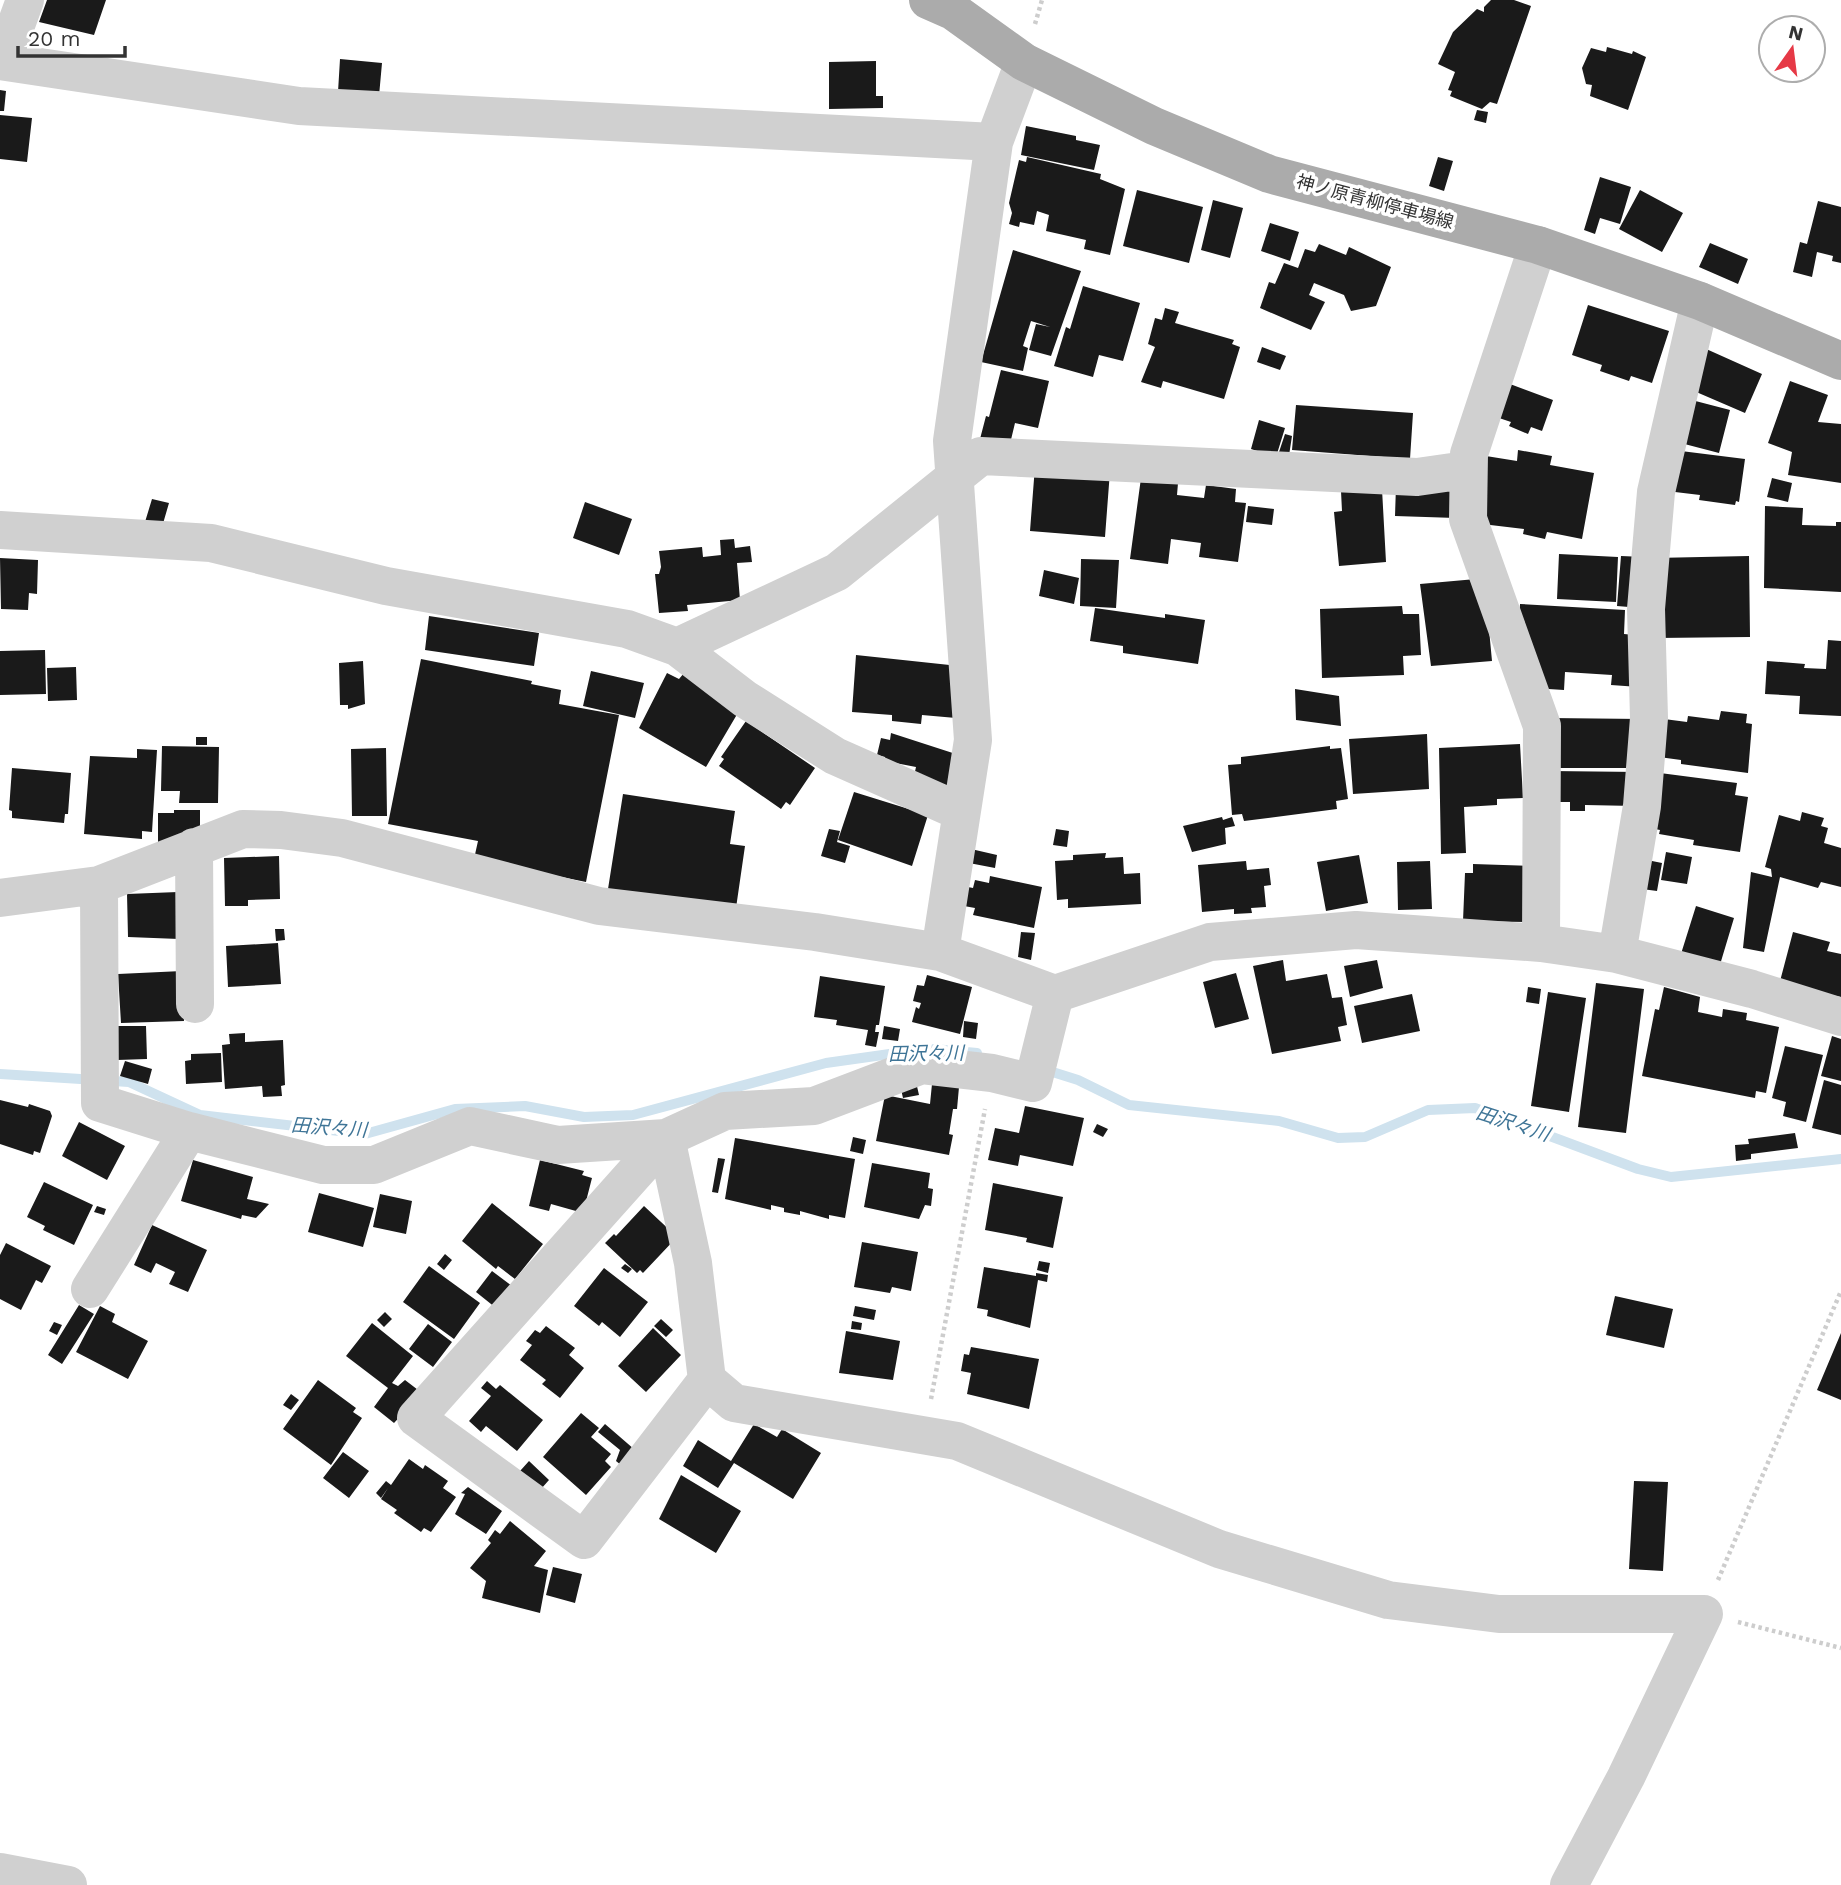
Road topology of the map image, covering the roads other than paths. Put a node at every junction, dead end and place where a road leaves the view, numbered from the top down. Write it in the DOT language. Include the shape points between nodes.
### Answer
graph roads {
  1 [pos="25,0"];
  2 [pos="928,0"];
  3 [pos="1,61"];
  4 [pos="1024,62"];
  5 [pos="994,142"];
  6 [pos="1538,245"];
  7 [pos="1699,301"];
  8 [pos="1841,361"];
  9 [pos="1466,470"];
  10 [pos="955,479"];
  11 [pos="0,530"];
  12 [pos="677,648"];
  13 [pos="961,812"];
  14 [pos="194,848"];
  15 [pos="99,885"];
  16 [pos="0,898"];
  17 [pos="1541,943"];
  18 [pos="940,952"];
  19 [pos="1617,954"];
  20 [pos="1055,995"];
  21 [pos="195,1004"];
  22 [pos="1841,1017"];
  23 [pos="189,1132"];
  24 [pos="666,1138"];
  25 [pos="90,1289"];
  26 [pos="707,1380"];
  27 [pos="0,1872"];
  28 [pos="68,1885"];
  29 [pos="1569,1885"];
  1 -- 3 [label="street"];
  2 -- 4 [label="main road, 神ノ原青柳停車場線" via="953,11"];
  3 -- 5 [label="street" via="299,106"];
  4 -- 5 [label="street"];
  4 -- 6 [label="main road, 神ノ原青柳停車場線" via="1154,126 1269,174"];
  5 -- 10 [label="street" via="952,441"];
  6 -- 7 [label="main road, 神ノ原青柳停車場線"];
  6 -- 9 [label="street"];
  7 -- 8 [label="main road, 神ノ原青柳停車場線"];
  7 -- 19 [label="street" via="1656,492 1646,609 1649,718 1643,793"];
  9 -- 10 [label="street" via="1417,477 981,456"];
  9 -- 17 [label="street" via="1468,519 1542,726"];
  10 -- 12 [label="street" via="837,572"];
  10 -- 13 [label="street" via="973,740"];
  11 -- 12 [label="street" via="211,543 386,586 627,629"];
  12 -- 13 [label="street" via="745,699 835,756"];
  13 -- 18 [label="street"];
  14 -- 15 [label="street"];
  14 -- 18 [label="street" via="243,829 342,838 599,906"];
  14 -- 21 [label="street"];
  15 -- 16 [label="street"];
  15 -- 23 [label="street" via="100,1103"];
  17 -- 19 [label="street"];
  17 -- 20 [label="street" via="1356,930 1210,942"];
  18 -- 20 [label="street"];
  19 -- 22 [label="street"];
  20 -- 24 [label="street" via="1033,1083 922,1065 814,1106 725,1111"];
  23 -- 24 [label="street" via="323,1165 373,1165 470,1126 558,1145"];
  23 -- 25 [label="street"];
  24 -- 26 [label="street" via="693,1263"];
  24 -- 26 [label="street" via="416,1418 583,1540"];
  26 -- 29 [label="street" via="734,1403 957,1441 1219,1549 1388,1600 1499,1614 1704,1614"];
  27 -- 28 [label="street"];
}
